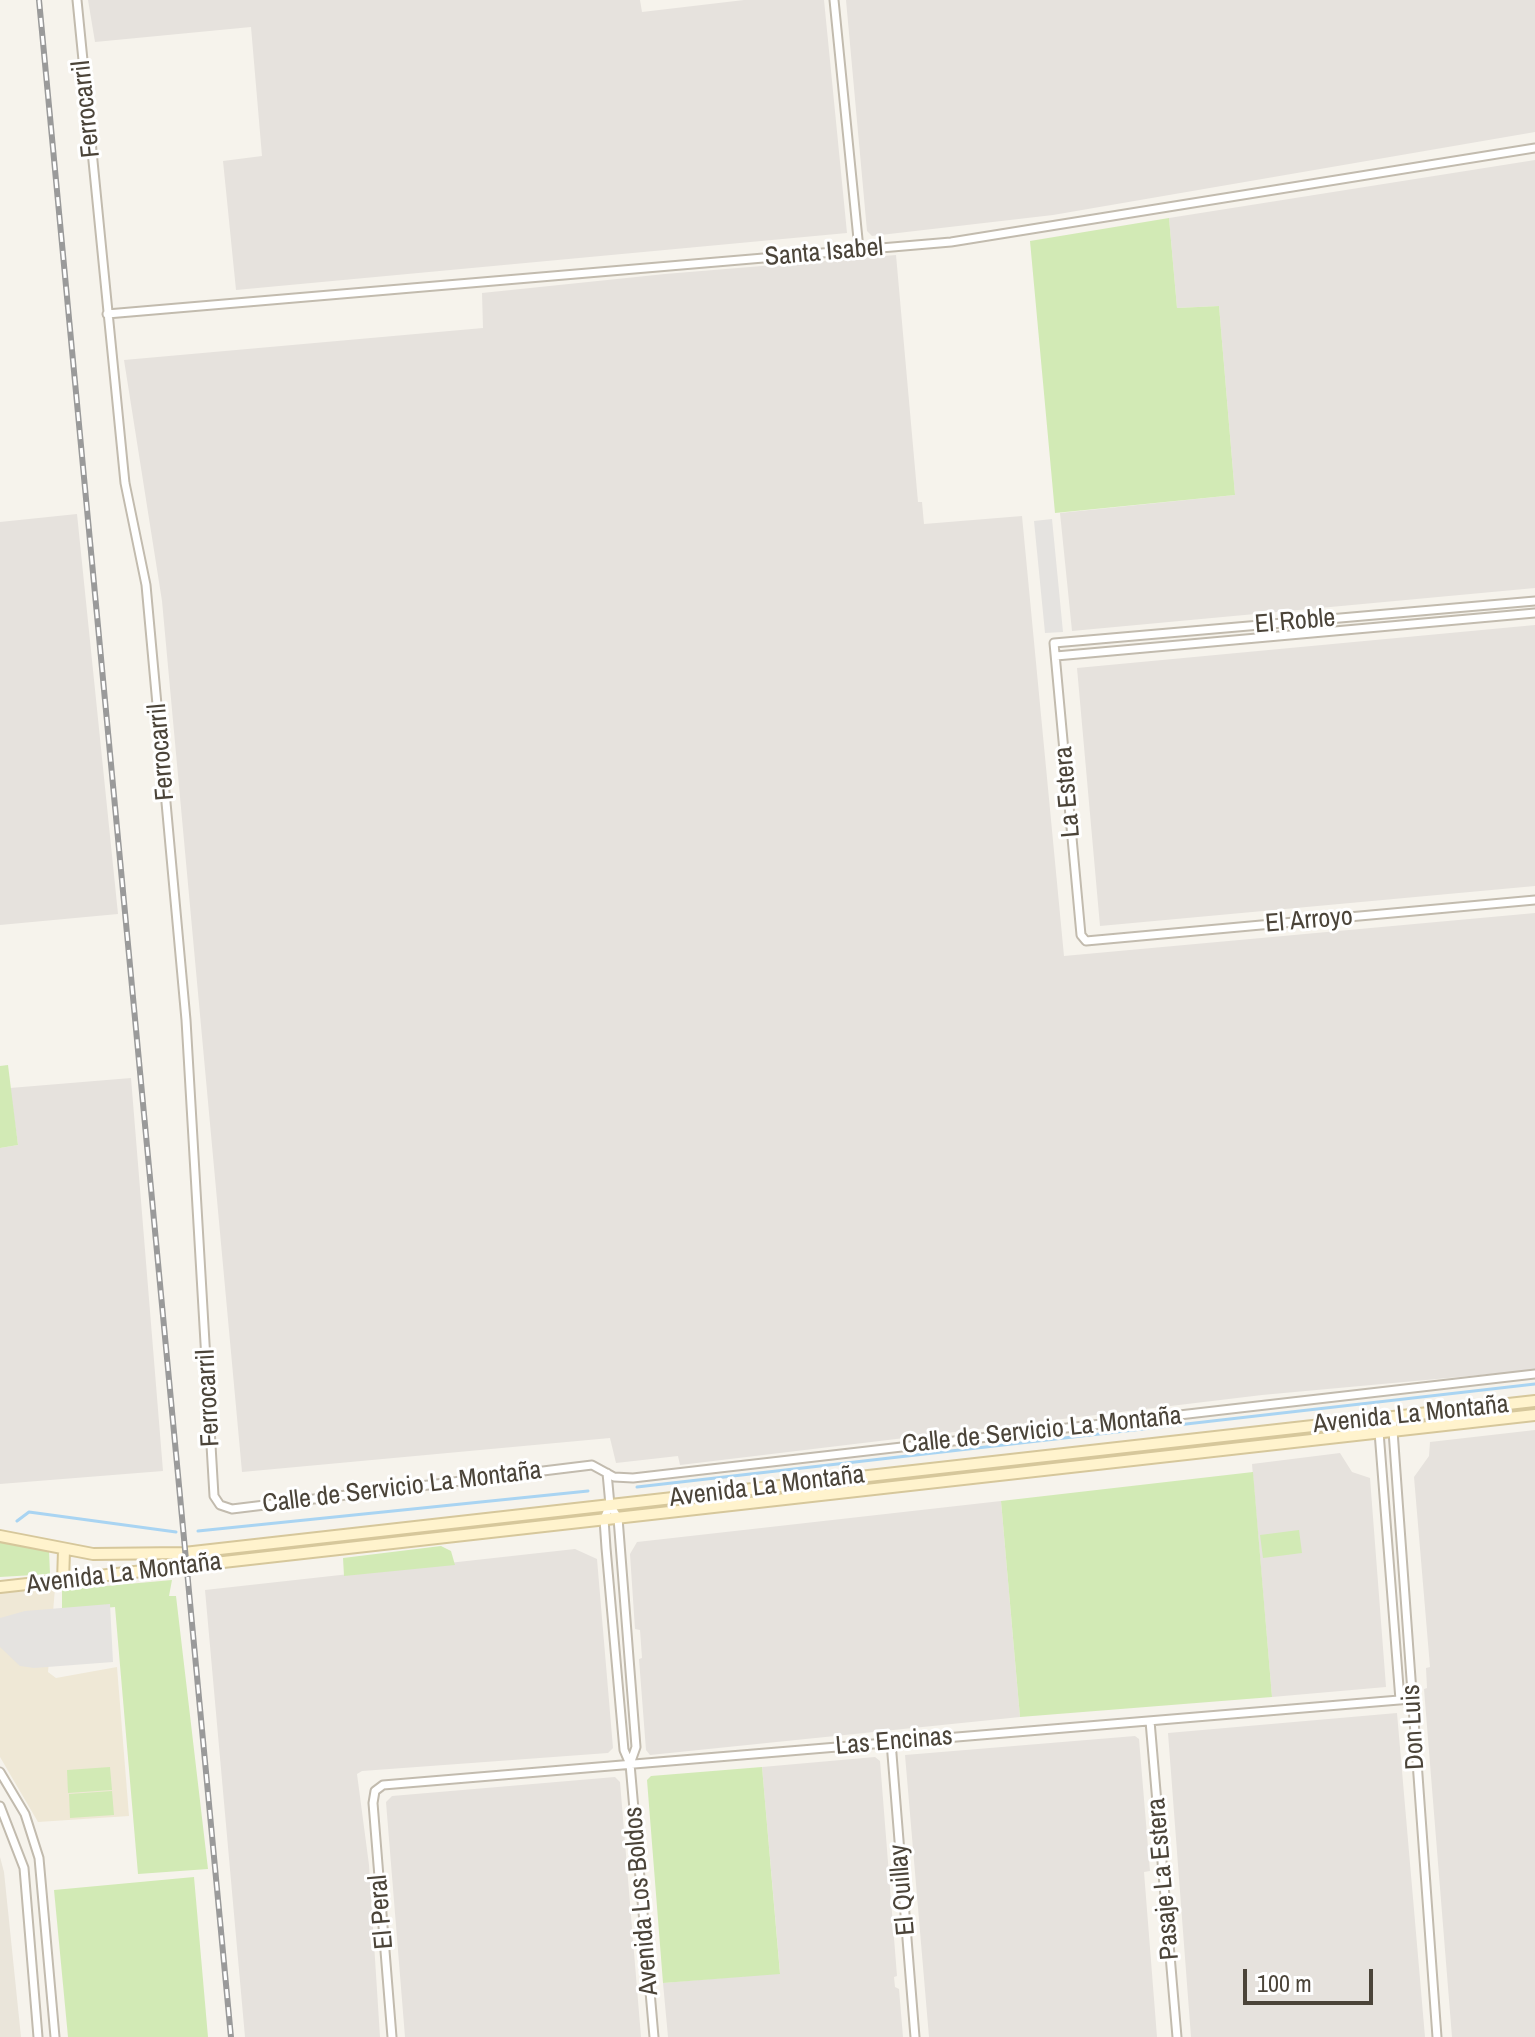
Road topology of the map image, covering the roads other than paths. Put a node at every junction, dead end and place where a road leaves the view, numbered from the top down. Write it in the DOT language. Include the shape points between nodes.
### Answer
graph roads {
  1 [pos="77,0"];
  2 [pos="834,0"];
  3 [pos="1535,148"];
  4 [pos="859,249"];
  5 [pos="107,314"];
  6 [pos="1535,601"];
  7 [pos="1535,613"];
  8 [pos="1054,643"];
  9 [pos="1056,656"];
  10 [pos="1535,900"];
  11 [pos="1083,940"];
  12 [pos="1535,1374"];
  13 [pos="1535,1401"];
  14 [pos="1464,1409"];
  15 [pos="1535,1415"];
  16 [pos="1392,1417"];
  17 [pos="1378,1419"];
  18 [pos="1466,1423"];
  19 [pos="1392,1430"];
  20 [pos="1378,1432"];
  21 [pos="607,1473"];
  22 [pos="220,1505"];
  23 [pos="610,1505"];
  24 [pos="618,1518"];
  25 [pos="604,1519"];
  26 [pos="0,1536"];
  27 [pos="64,1550"];
  28 [pos="63,1582"];
  29 [pos="0,1587"];
  30 [pos="1411,1699"];
  31 [pos="1400,1700"];
  32 [pos="1150,1721"];
  33 [pos="891,1742"];
  34 [pos="630,1764"];
  35 [pos="0,1772"];
  36 [pos="377,1789"];
  37 [pos="0,1806"];
  38 [pos="38,2037"];
  39 [pos="55,2037"];
  40 [pos="392,2037"];
  41 [pos="654,2037"];
  42 [pos="915,2037"];
  43 [pos="1177,2037"];
  44 [pos="1437,2037"];
  1 -- 5 [label="street, Ferrocarril"];
  2 -- 4 [label="street"];
  3 -- 4 [label="street, Santa Isabel" via="990,236"];
  4 -- 5 [label="street, Santa Isabel"];
  5 -- 22 [label="street, Ferrocarril" via="125,483 146,585 186,1020 214,1496"];
  6 -- 8 [label="street, El Roble"];
  7 -- 9 [label="street, El Roble"];
  8 -- 9 [label="street, La Estera"];
  9 -- 11 [label="street, La Estera"];
  10 -- 11 [label="street, El Arroyo"];
  12 -- 21 [label="street, Calle de Servicio La Montaña" via="633,1478"];
  13 -- 14 [label="main road, Avenida La Montaña"];
  14 -- 16 [label="main road, Avenida La Montaña"];
  14 -- 18 [label="main road"];
  15 -- 18 [label="main road, Avenida La Montaña"];
  16 -- 17 [label="main road, Avenida La Montaña"];
  16 -- 19 [label="street, Don Luis"];
  17 -- 20 [label="street"];
  17 -- 23 [label="main road, Avenida La Montaña"];
  18 -- 19 [label="main road, Avenida La Montaña"];
  19 -- 20 [label="main road, Avenida La Montaña"];
  19 -- 30 [label="street, Don Luis"];
  20 -- 24 [label="main road, Avenida La Montaña"];
  20 -- 31 [label="street"];
  21 -- 22 [label="street, Calle de Servicio La Montaña" via="592,1465 234,1509"];
  21 -- 23 [label="street, Avenida Los Boldos"];
  23 -- 24 [label="street, Avenida Los Boldos"];
  23 -- 25 [label="street, Avenida Los Boldos"];
  23 -- 27 [label="main road, Avenida La Montaña" via="184,1553"];
  24 -- 25 [label="main road, Avenida La Montaña"];
  24 -- 34 [label="street, Avenida Los Boldos" via="636,1747"];
  25 -- 28 [label="main road, Avenida La Montaña"];
  25 -- 34 [label="street, Avenida Los Boldos" via="624,1750"];
  26 -- 27 [label="main road, Avenida La Montaña"];
  27 -- 28 [label="main road"];
  28 -- 29 [label="main road, Avenida La Montaña"];
  30 -- 31 [label="street, Las Encinas"];
  30 -- 44 [label="street, Don Luis"];
  31 -- 32 [label="street, Las Encinas"];
  32 -- 33 [label="street, Las Encinas"];
  32 -- 43 [label="street, Pasaje La Estera"];
  33 -- 34 [label="street, Las Encinas"];
  33 -- 42 [label="street, El Quillay"];
  34 -- 36 [label="street, Las Encinas" via="386,1784"];
  34 -- 41 [label="street, Avenida Los Boldos"];
  35 -- 39 [label="street" via="25,1814 39,1858"];
  36 -- 40 [label="street, El Peral" via="373,1803"];
  37 -- 38 [label="street" via="24,1868"];
}
